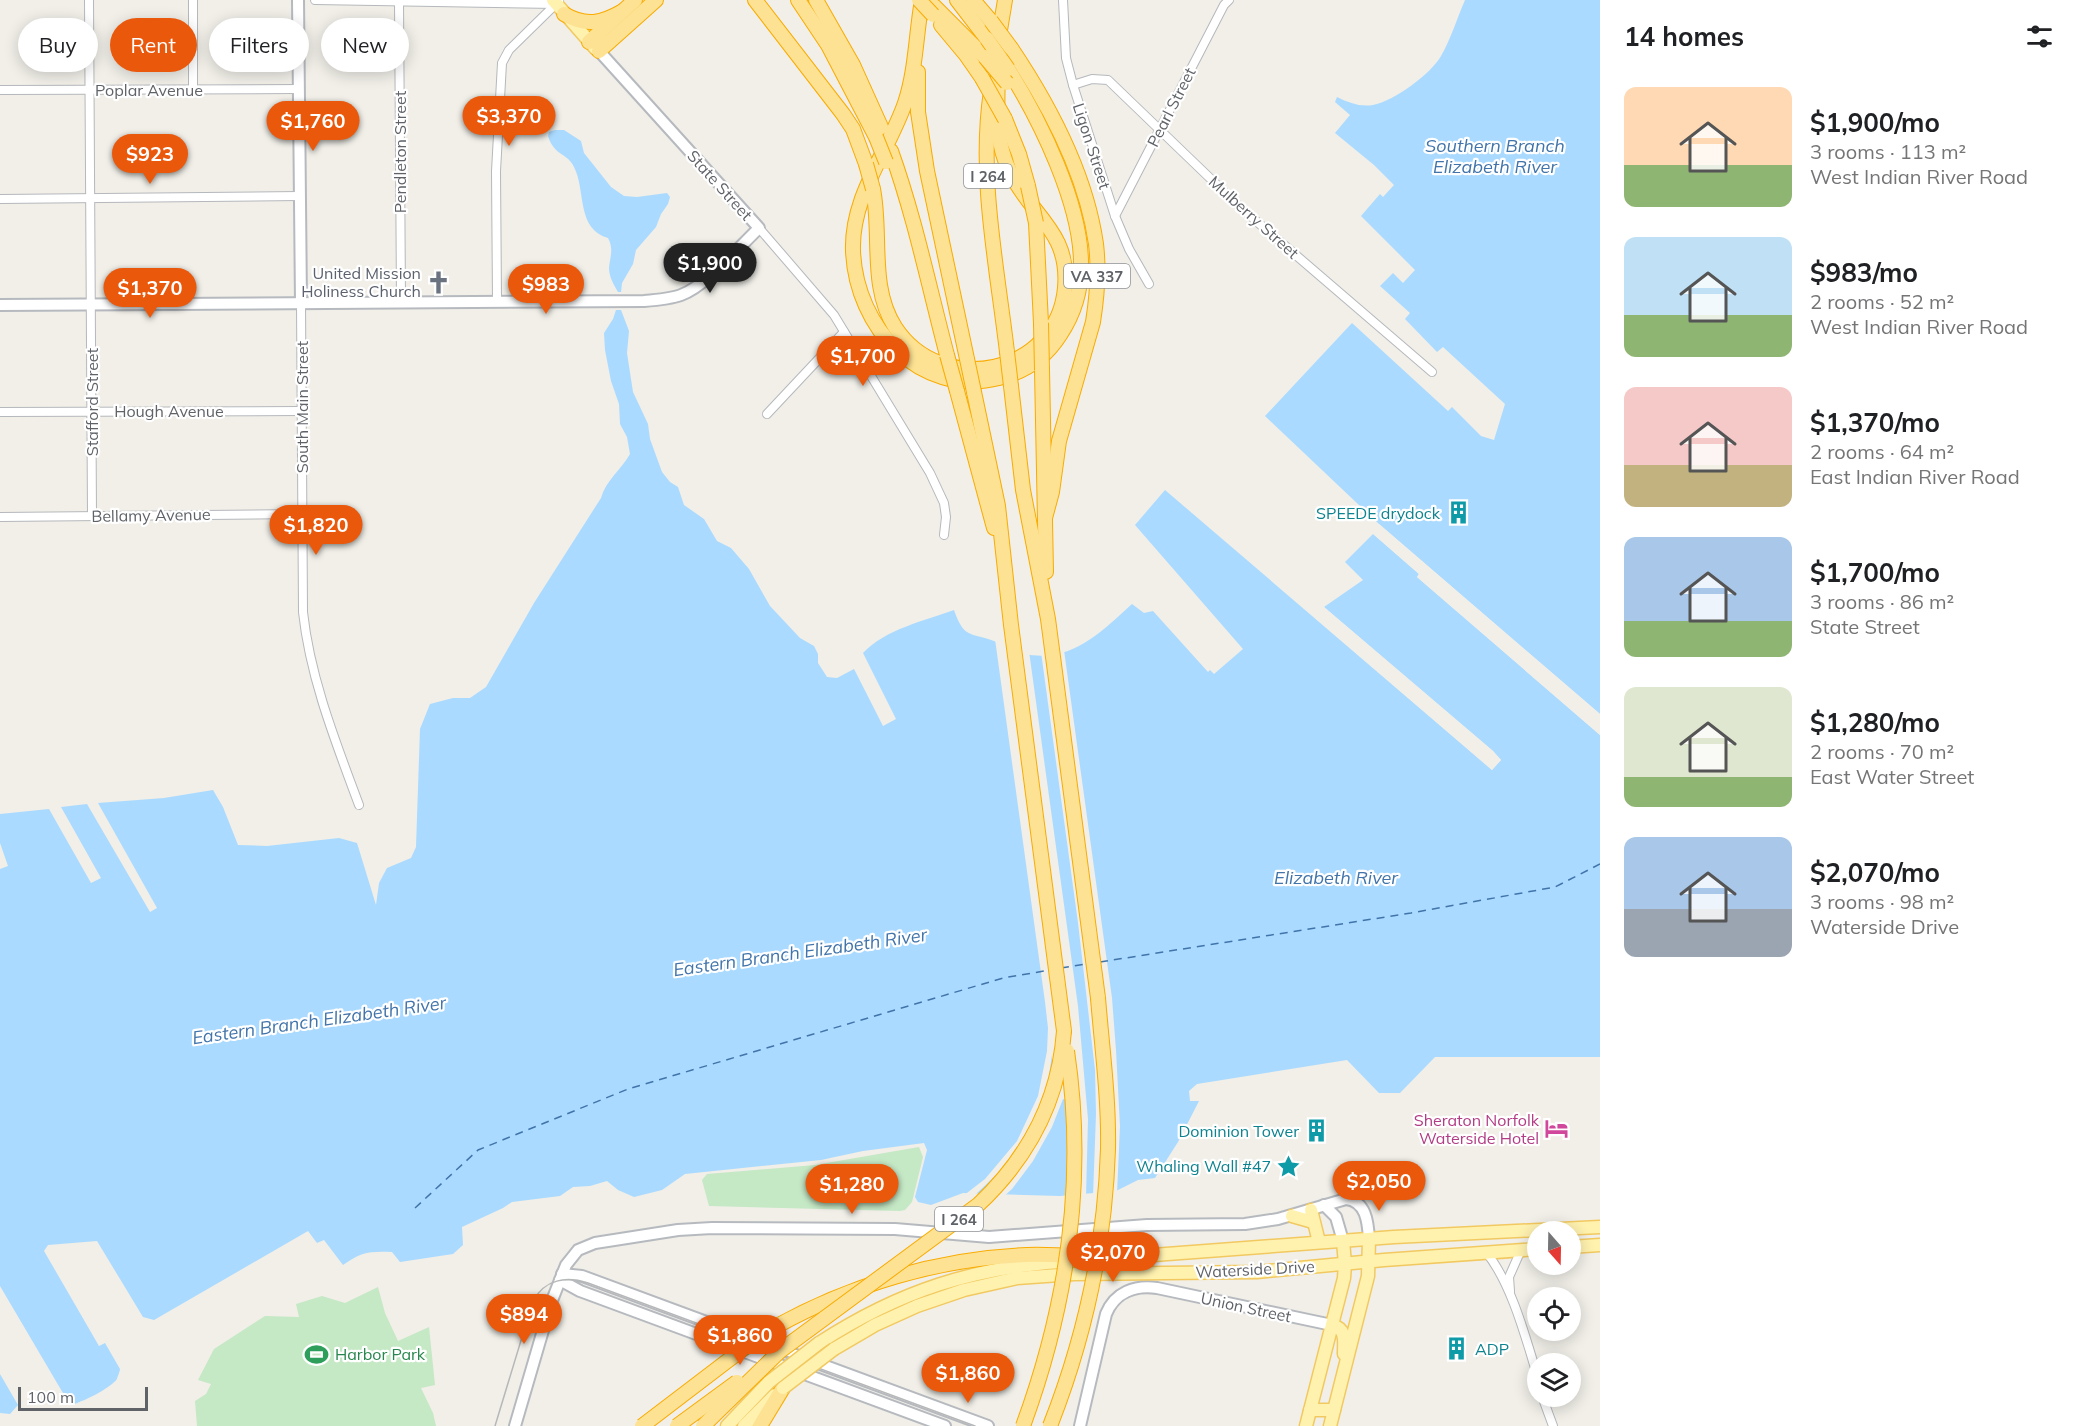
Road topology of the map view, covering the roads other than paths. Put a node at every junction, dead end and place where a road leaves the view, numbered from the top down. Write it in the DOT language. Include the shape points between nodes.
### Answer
graph roads {
  1 [pos="89,0"];
  2 [pos="193,0"];
  3 [pos="298,0"];
  4 [pos="315,0"];
  5 [pos="635,0"];
  6 [pos="656,0"];
  7 [pos="798,0"];
  8 [pos="816,0"];
  9 [pos="1005,0"];
  10 [pos="1063,0"];
  11 [pos="399,1"];
  12 [pos="456,1"];
  13 [pos="755,2"];
  14 [pos="967,2"];
  15 [pos="1223,2"];
  16 [pos="558,4"];
  17 [pos="927,4"];
  18 [pos="623,11"];
  19 [pos="954,33"];
  20 [pos="993,37"];
  21 [pos="917,45"];
  22 [pos="594,46"];
  23 [pos="1007,76"];
  24 [pos="1073,85"];
  25 [pos="193,89"];
  26 [pos="299,89"];
  27 [pos="0,90"];
  28 [pos="89,90"];
  29 [pos="1159,130"];
  30 [pos="879,132"];
  31 [pos="300,196"];
  32 [pos="91,198"];
  33 [pos="0,199"];
  34 [pos="1115,216"];
  35 [pos="759,228"];
  36 [pos="1149,284"];
  37 [pos="497,301"];
  38 [pos="401,302"];
  39 [pos="301,303"];
  40 [pos="0,305"];
  41 [pos="91,305"];
  42 [pos="844,332"];
  43 [pos="1432,372"];
  44 [pos="301,411"];
  45 [pos="0,412"];
  46 [pos="92,412"];
  47 [pos="767,414"];
  48 [pos="302,514"];
  49 [pos="92,516"];
  50 [pos="0,517"];
  51 [pos="1045,518"];
  52 [pos="944,535"];
  53 [pos="1002,552"];
  54 [pos="1048,619"];
  55 [pos="359,805"];
  56 [pos="1064,1031"];
  57 [pos="1324,1205"];
  58 [pos="1292,1216"];
  59 [pos="1312,1216"];
  60 [pos="1600,1227"];
  61 [pos="1369,1239"];
  62 [pos="1343,1241"];
  63 [pos="1319,1242"];
  64 [pos="1600,1245"];
  65 [pos="1581,1246"];
  66 [pos="1521,1250"];
  67 [pos="1527,1250"];
  68 [pos="1486,1252"];
  69 [pos="1110,1258"];
  70 [pos="1369,1261"];
  71 [pos="1346,1264"];
  72 [pos="561,1277"];
  73 [pos="1510,1295"];
  74 [pos="1332,1325"];
  75 [pos="780,1351"];
  76 [pos="1530,1353"];
  77 [pos="1344,1373"];
  78 [pos="783,1388"];
  79 [pos="1546,1407"];
  80 [pos="939,1408"];
  81 [pos="1310,1410"];
  82 [pos="1335,1410"];
  83 [pos="932,1424"];
  84 [pos="515,1426"];
  85 [pos="642,1426"];
  86 [pos="677,1426"];
  87 [pos="703,1426"];
  88 [pos="727,1426"];
  89 [pos="744,1426"];
  90 [pos="760,1426"];
  91 [pos="945,1426"];
  92 [pos="988,1426"];
  93 [pos="1023,1426"];
  94 [pos="1050,1426"];
  95 [pos="1080,1426"];
  96 [pos="1306,1426"];
  97 [pos="1330,1426"];
  98 [pos="1553,1426"];
  1 -- 28 [label="street, Stafford Street"];
  2 -- 25 [label="street"];
  3 -- 26 [label="street, South Main Street"];
  4 -- 11 [label="street"];
  5 -- 18 [label="highway"];
  6 -- 22 [label="highway"];
  7 -- 30 [label="highway"];
  8 -- 30 [label="highway" via="853,64"];
  9 -- 20 [label="highway, I 264"];
  10 -- 24 [label="street, Ligon Street" via="1066,58"];
  11 -- 12 [label="street"];
  11 -- 38 [label="street, Pendleton Street"];
  12 -- 16 [label="street"];
  13 -- 20 [label="highway, bridge" via="853,129 873,189 880,284 894,326 907,342 933,360 948,367 975,370 1012,362 1039,342 1058,315 1065,283 1059,243 1017,185 1000,146"];
  14 -- 20 [label="highway" via="973,20"];
  14 -- 51 [label="highway, VA 337, bridge" via="991,21 1045,102 1079,181 1097,254 1093,322 1059,441"];
  15 -- 29 [label="street, Pearl Street"];
  16 -- 18 [label="highway" via="580,21 594,23"];
  16 -- 22 [label="main road, State Street"];
  16 -- 37 [label="street" via="509,50 502,63 496,171"];
  17 -- 19 [label="highway"];
  17 -- 21 [label="highway, I 264"];
  18 -- 22 [label="highway"];
  19 -- 23 [label="highway, bridge" via="969,40"];
  19 -- 51 [label="highway, bridge" via="1005,119 1019,154 1036,223"];
  20 -- 23 [label="highway, bridge"];
  20 -- 54 [label="highway, I 264, bridge" via="987,166 991,219 1023,490"];
  21 -- 23 [label="highway" via="906,100 862,200 853,249 859,288 884,336 910,361 950,379 992,380 1033,363 1069,321 1080,285 1079,235 1065,188 1043,136"];
  21 -- 53 [label="highway, I 264, bridge" via="918,111 927,171 998,506"];
  22 -- 35 [label="street, State Street"];
  24 -- 29 [label="street, Mulberry Street" via="1092,79 1108,80"];
  24 -- 34 [label="street, Ligon Street"];
  25 -- 26 [label="street, Poplar Avenue"];
  25 -- 28 [label="street, Poplar Avenue"];
  26 -- 31 [label="street, South Main Street"];
  27 -- 28 [label="street, Poplar Avenue"];
  28 -- 32 [label="street, Stafford Street"];
  29 -- 34 [label="street, Pearl Street"];
  29 -- 43 [label="street, Mulberry Street" via="1241,208"];
  30 -- 53 [label="highway, bridge" via="918,245"];
  31 -- 32 [label="street"];
  31 -- 39 [label="street, South Main Street"];
  32 -- 33 [label="street"];
  32 -- 41 [label="street, Stafford Street"];
  34 -- 36 [label="street, Ligon Street"];
  35 -- 37 [label="street" via="706,279 692,290 670,298"];
  35 -- 42 [label="street, State Street" via="823,300"];
  37 -- 38 [label="street"];
  38 -- 39 [label="street"];
  39 -- 41 [label="street"];
  39 -- 44 [label="street, South Main Street"];
  40 -- 41 [label="street"];
  41 -- 46 [label="street, Stafford Street"];
  42 -- 47 [label="street"];
  42 -- 52 [label="street, State Street" via="939,491 946,517"];
  44 -- 46 [label="street, Hough Avenue"];
  44 -- 48 [label="street, South Main Street"];
  45 -- 46 [label="street, Hough Avenue"];
  46 -- 49 [label="street, Stafford Street"];
  48 -- 49 [label="street, Bellamy Avenue"];
  48 -- 55 [label="street, South Main Street" via="305,634"];
  49 -- 50 [label="street, Bellamy Avenue"];
  51 -- 54 [label="highway, VA 337"];
  53 -- 56 [label="highway, I 264"];
  54 -- 94 [label="highway, I 264, bridge" via="1098,998 1108,1148 1106,1193 1088,1312"];
  56 -- 75 [label="highway, I 264, bridge" via="1050,1102 1010,1172 978,1205"];
  56 -- 93 [label="highway, bridge" via="1075,1137 1072,1211 1065,1274 1054,1323"];
  57 -- 59 [label="street"];
  57 -- 61 [label="street" via="1342,1199 1355,1202 1365,1215"];
  57 -- 62 [label="street" via="1335,1217"];
  58 -- 59 [label="main road"];
  58 -- 72 [label="street" via="1245,1224 1147,1225 989,1237 896,1228 696,1229 588,1245 571,1257"];
  59 -- 63 [label="main road"];
  60 -- 61 [label="main road, Waterside Drive"];
  61 -- 62 [label="main road, Waterside Drive"];
  61 -- 70 [label="main road"];
  62 -- 63 [label="main road, Waterside Drive"];
  62 -- 71 [label="main road"];
  63 -- 69 [label="main road, Waterside Drive"];
  64 -- 65 [label="main road"];
  66 -- 67 [label="main road, Waterside Drive"];
  66 -- 68 [label="main road, Waterside Drive"];
  66 -- 73 [label="street" via="1509,1277"];
  68 -- 70 [label="main road, Waterside Drive"];
  68 -- 73 [label="street"];
  69 -- 85 [label="highway, bridge" via="1028,1255 976,1259 866,1285 775,1327"];
  69 -- 88 [label="main road, Waterside Drive, bridge" via="1012,1266 917,1292 819,1343 770,1382"];
  70 -- 71 [label="main road, Waterside Drive"];
  70 -- 77 [label="main road"];
  71 -- 74 [label="main road"];
  71 -- 78 [label="main road, Waterside Drive, bridge" via="1241,1273 1017,1278 964,1290 875,1325 834,1349"];
  72 -- 80 [label="street" via="582,1276"];
  72 -- 83 [label="street" via="580,1291"];
  72 -- 84 [label="street"];
  73 -- 76 [label="street"];
  74 -- 77 [label="main road" via="1343,1331"];
  74 -- 81 [label="main road"];
  74 -- 95 [label="street, Union Street" via="1157,1288 1131,1289 1115,1299 1106,1314"];
  75 -- 86 [label="highway, I 264, bridge"];
  75 -- 87 [label="highway, bridge"];
  77 -- 82 [label="main road"];
  78 -- 89 [label="main road, Waterside Drive"];
  78 -- 90 [label="highway"];
  79 -- 98 [label="street"];
  80 -- 83 [label="street"];
  80 -- 92 [label="street"];
  81 -- 82 [label="main road"];
  81 -- 96 [label="main road"];
  82 -- 97 [label="main road"];
  83 -- 91 [label="street"];
}
